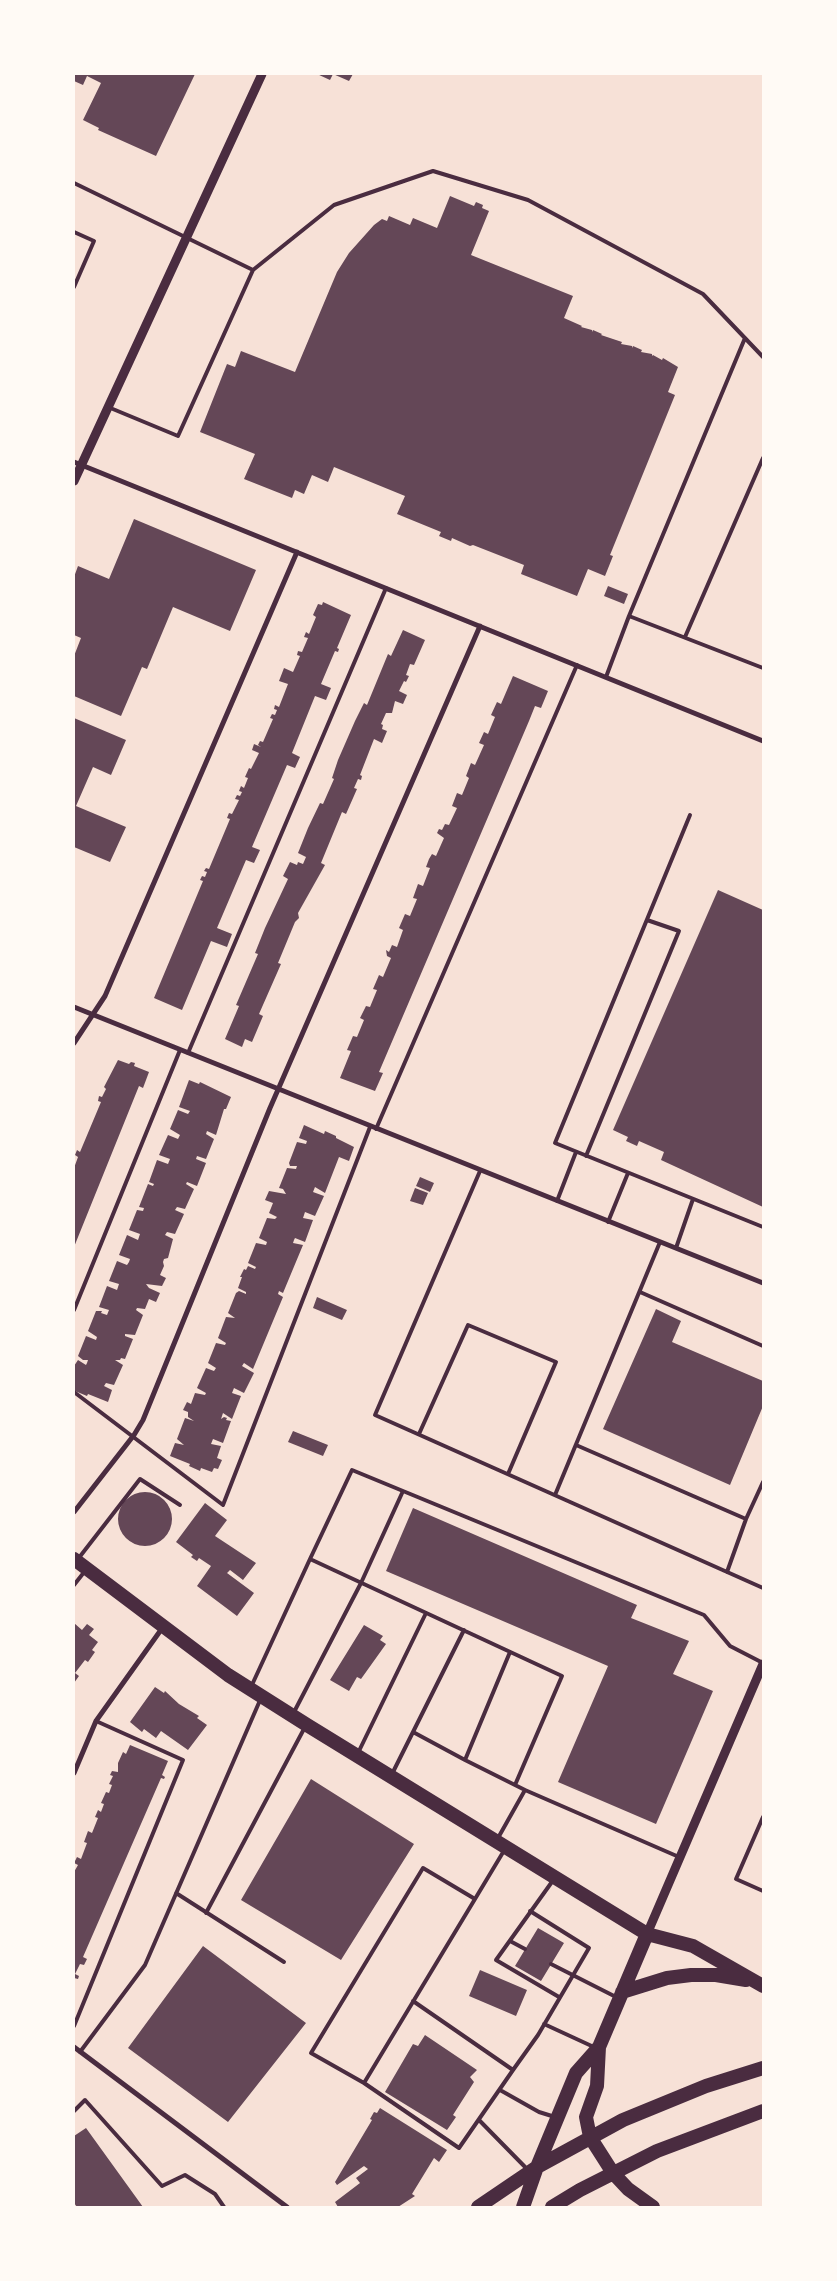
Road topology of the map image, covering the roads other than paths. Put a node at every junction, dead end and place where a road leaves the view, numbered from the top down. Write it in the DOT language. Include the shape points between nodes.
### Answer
graph roads {
  1 [pos="262,74"];
  2 [pos="74,183"];
  3 [pos="74,232"];
  4 [pos="186,239"];
  5 [pos="253,270"];
  6 [pos="74,287"];
  7 [pos="745,338"];
  8 [pos="763,356"];
  9 [pos="108,406"];
  10 [pos="763,458"];
  11 [pos="77,463"];
  12 [pos="74,481"];
  13 [pos="297,552"];
  14 [pos="386,588"];
  15 [pos="629,616"];
  16 [pos="480,626"];
  17 [pos="685,637"];
  18 [pos="577,665"];
  19 [pos="763,668"];
  20 [pos="606,677"];
  21 [pos="763,741"];
  22 [pos="690,815"];
  23 [pos="647,920"];
  24 [pos="74,1007"];
  25 [pos="91,1015"];
  26 [pos="74,1043"];
  27 [pos="180,1050"];
  28 [pos="188,1053"];
  29 [pos="279,1090"];
  30 [pos="370,1126"];
  31 [pos="376,1129"];
  32 [pos="576,1152"];
  33 [pos="586,1156"];
  34 [pos="480,1171"];
  35 [pos="628,1173"];
  36 [pos="693,1199"];
  37 [pos="557,1201"];
  38 [pos="608,1222"];
  39 [pos="763,1227"];
  40 [pos="660,1242"];
  41 [pos="676,1248"];
  42 [pos="763,1283"];
  43 [pos="640,1292"];
  44 [pos="74,1310"];
  45 [pos="763,1346"];
  46 [pos="74,1392"];
  47 [pos="419,1434"];
  48 [pos="134,1435"];
  49 [pos="576,1444"];
  50 [pos="508,1474"];
  51 [pos="763,1482"];
  52 [pos="403,1491"];
  53 [pos="555,1495"];
  54 [pos="180,1505"];
  55 [pos="74,1512"];
  56 [pos="746,1519"];
  57 [pos="310,1559"];
  58 [pos="79,1563"];
  59 [pos="727,1572"];
  60 [pos="362,1583"];
  61 [pos="74,1585"];
  62 [pos="763,1588"];
  63 [pos="426,1613"];
  64 [pos="164,1626"];
  65 [pos="464,1630"];
  66 [pos="510,1652"];
  67 [pos="763,1664"];
  68 [pos="256,1693"];
  69 [pos="292,1716"];
  70 [pos="96,1721"];
  71 [pos="307,1725"];
  72 [pos="413,1732"];
  73 [pos="356,1755"];
  74 [pos="465,1760"];
  75 [pos="74,1773"];
  76 [pos="391,1776"];
  77 [pos="515,1785"];
  78 [pos="525,1790"];
  79 [pos="763,1817"];
  80 [pos="501,1844"];
  81 [pos="679,1857"];
  82 [pos="555,1878"];
  83 [pos="763,1891"];
  84 [pos="176,1893"];
  85 [pos="475,1899"];
  86 [pos="530,1911"];
  87 [pos="206,1913"];
  88 [pos="647,1934"];
  89 [pos="510,1941"];
  90 [pos="525,1949"];
  91 [pos="284,1962"];
  92 [pos="551,1964"];
  93 [pos="572,1975"];
  94 [pos="759,1984"];
  95 [pos="621,1996"];
  96 [pos="559,1997"];
  97 [pos="413,2002"];
  98 [pos="544,2024"];
  99 [pos="74,2026"];
  100 [pos="74,2047"];
  101 [pos="599,2048"];
  102 [pos="80,2052"];
  103 [pos="763,2068"];
  104 [pos="513,2070"];
  105 [pos="364,2083"];
  106 [pos="500,2090"];
  107 [pos="763,2110"];
  108 [pos="74,2111"];
  109 [pos="557,2118"];
  110 [pos="479,2120"];
  111 [pos="590,2137"];
  112 [pos="533,2169"];
  113 [pos="613,2173"];
  114 [pos="224,2207"];
  115 [pos="287,2207"];
  116 [pos="478,2207"];
  117 [pos="524,2207"];
  118 [pos="552,2207"];
  119 [pos="653,2207"];
  1 -- 4 [label="street"];
  2 -- 4 [label="lane"];
  3 -- 6 [label="lane" via="94,241"];
  4 -- 5 [label="lane"];
  4 -- 9 [label="street"];
  5 -- 7 [label="lane" via="334,205 433,171 528,200 703,294"];
  5 -- 9 [label="lane" via="178,436"];
  7 -- 8 [label="lane"];
  7 -- 15 [label="lane"];
  9 -- 11 [label="street"];
  10 -- 17 [label="lane"];
  11 -- 12 [label="street"];
  11 -- 13 [label="street"];
  13 -- 14 [label="street"];
  13 -- 25 [label="street" via="105,996"];
  14 -- 16 [label="street"];
  14 -- 28 [label="lane"];
  15 -- 17 [label="lane"];
  15 -- 20 [label="lane"];
  16 -- 18 [label="street"];
  16 -- 29 [label="street"];
  17 -- 19 [label="lane"];
  18 -- 20 [label="street"];
  18 -- 31 [label="lane"];
  20 -- 21 [label="street"];
  22 -- 23 [label="lane"];
  23 -- 32 [label="lane" via="555,1144"];
  23 -- 33 [label="lane" via="679,931"];
  24 -- 25 [label="street"];
  25 -- 26 [label="street"];
  25 -- 27 [label="street"];
  27 -- 28 [label="street"];
  27 -- 44 [label="lane"];
  28 -- 29 [label="street"];
  29 -- 30 [label="street"];
  29 -- 48 [label="street"];
  30 -- 31 [label="street"];
  30 -- 48 [label="lane" via="223,1505"];
  31 -- 34 [label="street"];
  32 -- 33 [label="lane"];
  32 -- 37 [label="lane"];
  33 -- 35 [label="lane"];
  34 -- 37 [label="street"];
  34 -- 47 [label="lane" via="375,1415"];
  35 -- 36 [label="lane"];
  35 -- 38 [label="lane"];
  36 -- 39 [label="lane"];
  36 -- 41 [label="lane"];
  37 -- 38 [label="street"];
  38 -- 40 [label="street"];
  40 -- 41 [label="street"];
  40 -- 43 [label="lane"];
  41 -- 42 [label="street"];
  43 -- 45 [label="lane"];
  43 -- 49 [label="lane"];
  46 -- 48 [label="lane"];
  47 -- 50 [label="lane"];
  47 -- 50 [label="lane" via="468,1325 556,1362"];
  48 -- 55 [label="street"];
  49 -- 53 [label="lane"];
  49 -- 56 [label="lane"];
  50 -- 53 [label="lane"];
  51 -- 56 [label="lane"];
  52 -- 57 [label="lane" via="352,1470"];
  52 -- 60 [label="lane"];
  52 -- 67 [label="lane" via="704,1615 730,1646"];
  53 -- 59 [label="lane"];
  54 -- 58 [label="lane" via="140,1479"];
  56 -- 59 [label="lane"];
  57 -- 60 [label="lane"];
  57 -- 68 [label="lane"];
  58 -- 61 [label="lane"];
  58 -- 64 [label="highway"];
  59 -- 62 [label="lane"];
  60 -- 63 [label="lane"];
  60 -- 69 [label="lane"];
  63 -- 65 [label="lane"];
  63 -- 73 [label="lane"];
  64 -- 68 [label="highway"];
  64 -- 70 [label="street"];
  65 -- 66 [label="lane"];
  65 -- 72 [label="lane"];
  66 -- 74 [label="lane"];
  66 -- 77 [label="lane" via="562,1676"];
  67 -- 81 [label="street"];
  68 -- 69 [label="highway"];
  68 -- 84 [label="lane"];
  69 -- 71 [label="highway"];
  70 -- 75 [label="street"];
  70 -- 99 [label="lane" via="183,1760"];
  71 -- 73 [label="highway"];
  71 -- 87 [label="lane"];
  72 -- 74 [label="lane"];
  72 -- 76 [label="lane"];
  73 -- 76 [label="highway"];
  74 -- 77 [label="lane"];
  76 -- 80 [label="highway"];
  77 -- 78 [label="lane"];
  78 -- 80 [label="lane"];
  78 -- 81 [label="lane"];
  79 -- 83 [label="lane" via="736,1880"];
  80 -- 82 [label="highway"];
  80 -- 85 [label="lane"];
  81 -- 88 [label="street"];
  82 -- 86 [label="lane"];
  82 -- 88 [label="highway"];
  84 -- 87 [label="lane"];
  84 -- 102 [label="lane" via="145,1965"];
  85 -- 97 [label="lane"];
  85 -- 105 [label="lane" via="423,1868 311,2053"];
  86 -- 89 [label="lane"];
  86 -- 93 [label="lane" via="589,1948"];
  87 -- 91 [label="lane"];
  88 -- 94 [label="highway" via="693,1946"];
  88 -- 95 [label="highway"];
  89 -- 90 [label="lane"];
  89 -- 96 [label="lane" via="496,1960"];
  92 -- 93 [label="lane"];
  93 -- 95 [label="lane"];
  93 -- 96 [label="lane"];
  94 -- 95 [label="highway" via="716,1975 667,1978"];
  95 -- 101 [label="highway"];
  96 -- 98 [label="lane"];
  97 -- 104 [label="lane"];
  97 -- 105 [label="lane"];
  98 -- 101 [label="lane"];
  98 -- 104 [label="lane"];
  100 -- 102 [label="street"];
  101 -- 109 [label="highway" via="576,2073"];
  101 -- 111 [label="highway" via="597,2086 586,2117"];
  102 -- 115 [label="street"];
  103 -- 111 [label="highway" via="670,2100"];
  104 -- 106 [label="lane"];
  105 -- 110 [label="lane" via="459,2148"];
  106 -- 109 [label="lane" via="539,2112"];
  106 -- 110 [label="lane"];
  107 -- 113 [label="highway" via="685,2139"];
  108 -- 114 [label="lane" via="85,2100 162,2186 185,2175 216,2194"];
  109 -- 112 [label="highway"];
  110 -- 112 [label="lane"];
  111 -- 112 [label="highway"];
  111 -- 113 [label="highway"];
  112 -- 116 [label="highway"];
  112 -- 117 [label="highway"];
  113 -- 118 [label="highway"];
  113 -- 119 [label="highway"];
}
